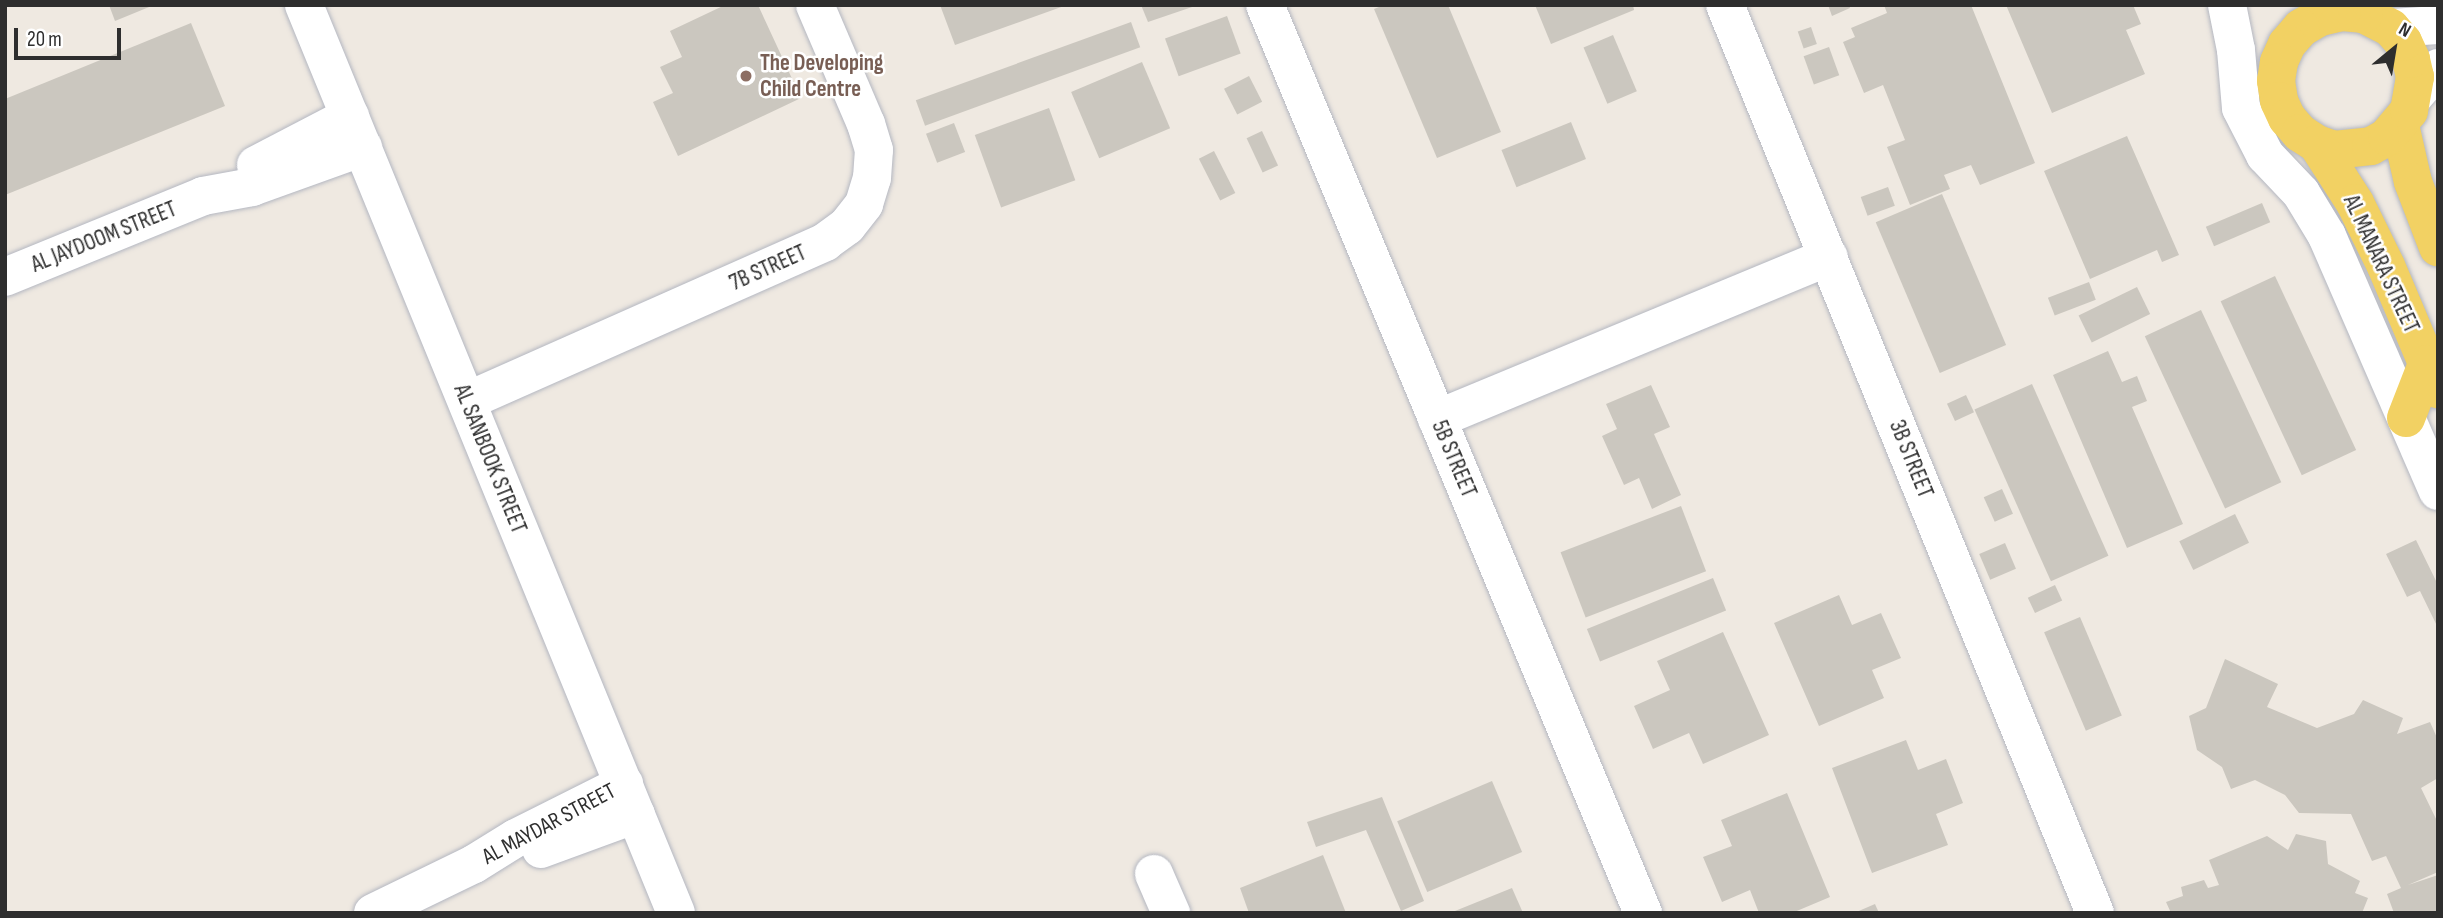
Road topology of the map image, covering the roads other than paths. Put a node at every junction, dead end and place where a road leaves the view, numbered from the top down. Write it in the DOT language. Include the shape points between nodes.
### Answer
graph roads {
  1 [pos="304,5"];
  2 [pos="816,5"];
  3 [pos="1265,5"];
  4 [pos="1725,5"];
  5 [pos="2227,5"];
  6 [pos="2281,5"];
  7 [pos="2371,16"];
  8 [pos="2438,26"];
  9 [pos="2287,44"];
  10 [pos="2417,96"];
  11 [pos="356,132"];
  12 [pos="2317,144"];
  13 [pos="2438,247"];
  14 [pos="1829,257"];
  15 [pos="5,277"];
  16 [pos="2432,376"];
  17 [pos="467,401"];
  18 [pos="2406,418"];
  19 [pos="1437,419"];
  20 [pos="2438,491"];
  21 [pos="630,799"];
  22 [pos="1154,874"];
  23 [pos="373,913"];
  24 [pos="677,913"];
  25 [pos="1171,913"];
  26 [pos="1643,913"];
  27 [pos="2095,913"];
  1 -- 11 [label="street, AL SANBOOK STREET"];
  2 -- 17 [label="street, 7B STREET" via="874,150 873,178 864,204 847,226 825,242"];
  3 -- 19 [label="street, 5B STREET"];
  4 -- 14 [label="street, 3B STREET"];
  5 -- 18 [label="street" via="2241,108 2265,155 2301,193 2327,236"];
  6 -- 9 [label="main road"];
  7 -- 8 [label="street"];
  7 -- 9 [label="main road" via="2342,12 2320,17 2301,28"];
  7 -- 10 [label="main road" via="2403,42"];
  9 -- 12 [label="main road" via="2276,81 2279,101 2300,133"];
  10 -- 12 [label="main road" via="2387,138 2371,146 2334,150"];
  10 -- 13 [label="main road" via="2413,182"];
  11 -- 15 [label="street, AL JAYDOOM STREET" via="252,187 203,196"];
  11 -- 17 [label="street, AL SANBOOK STREET"];
  12 -- 16 [label="main road, AL MANARA STREET" via="2371,234"];
  14 -- 19 [label="street"];
  14 -- 27 [label="street, 3B STREET"];
  16 -- 18 [label="main road"];
  17 -- 21 [label="street, AL SANBOOK STREET"];
  18 -- 20 [label="street"];
  19 -- 26 [label="street, 5B STREET"];
  21 -- 23 [label="street, AL MAYDAR STREET" via="516,838 474,864"];
  21 -- 24 [label="street, AL SANBOOK STREET"];
  22 -- 25 [label="street"];
}
